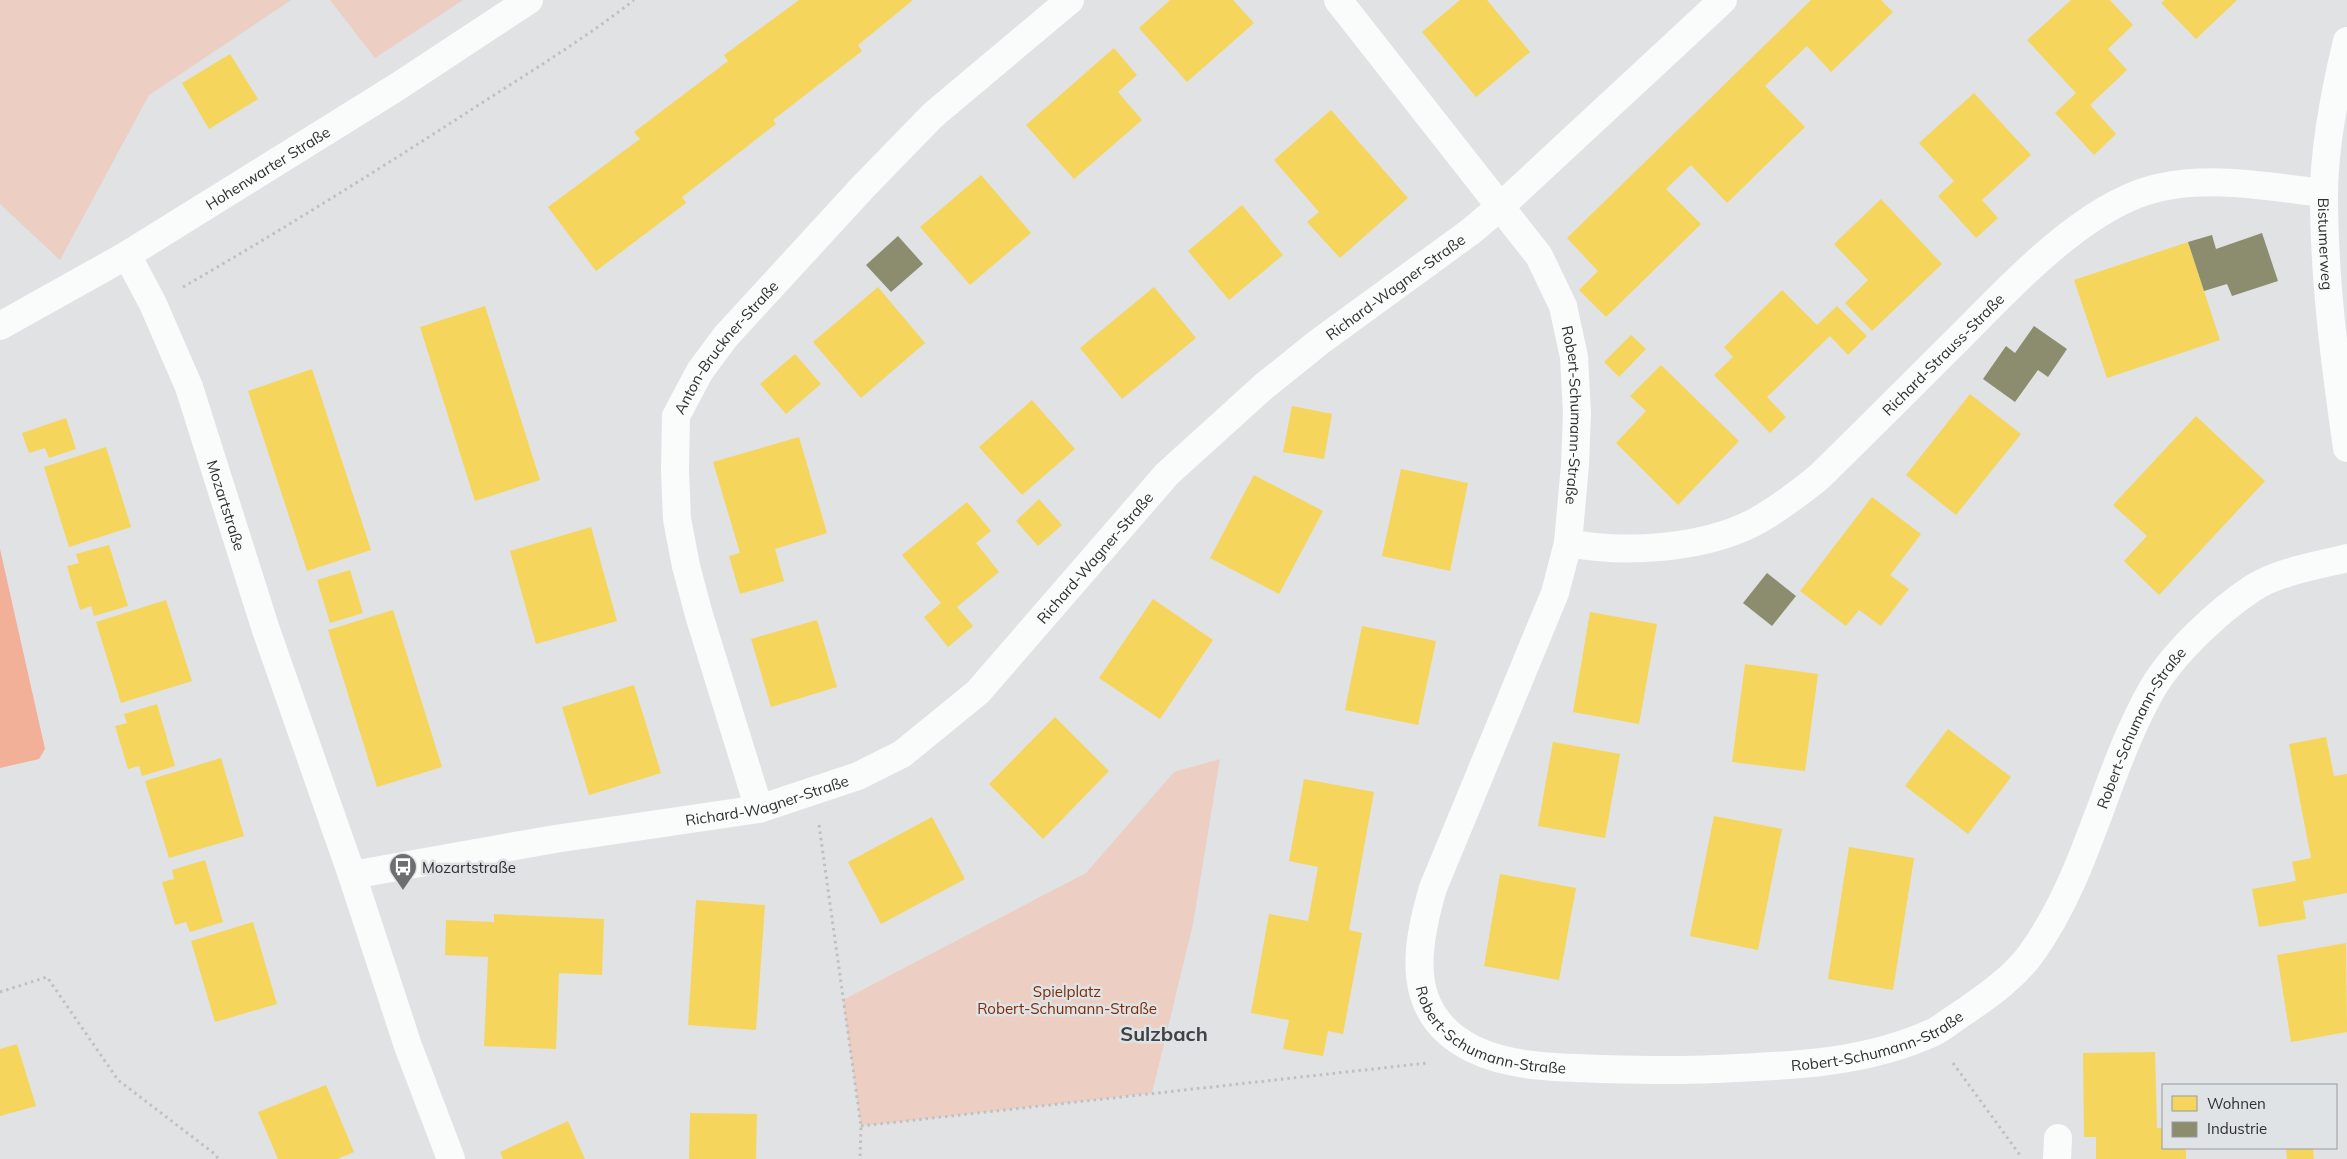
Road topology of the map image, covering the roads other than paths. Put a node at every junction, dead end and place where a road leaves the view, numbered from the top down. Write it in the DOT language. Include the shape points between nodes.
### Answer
graph roads {
  1 [pos="529,0"];
  2 [pos="1070,0"];
  3 [pos="1338,0"];
  4 [pos="1723,0"];
  5 [pos="2347,41"];
  6 [pos="2324,193"];
  7 [pos="1501,206"];
  8 [pos="128,255"];
  9 [pos="0,326"];
  10 [pos="2347,448"];
  11 [pos="1568,543"];
  12 [pos="2347,558"];
  13 [pos="759,809"];
  14 [pos="352,875"];
  15 [pos="451,1159"];
  1 -- 8 [label="street, Hohenwarter Straße" via="397,87"];
  2 -- 13 [label="street, Anton-Bruckner-Straße" via="932,114 862,187 726,336 700,371 676,416 677,519 686,566"];
  3 -- 7 [label="street, Robert-Schumann-Straße"];
  4 -- 7 [label="street, Richard-Wagner-Straße"];
  5 -- 6 [label="street, Bistumerweg" via="2330,136"];
  6 -- 10 [label="street, Bistumerweg" via="2328,298"];
  6 -- 11 [label="street, Richard-Strauss-Straße" via="2197,181 2160,187 2130,198 2092,218 2063,240 1819,477 1788,503 1751,524 1713,537 1677,544 1624,548"];
  7 -- 11 [label="street, Robert-Schumann-Straße" via="1539,256 1563,306 1570,331 1577,413"];
  7 -- 13 [label="street, Richard-Wagner-Straße" via="1319,342 1263,387 1167,474 978,692 902,754 858,776"];
  8 -- 9 [label="street, Hohenwarter Straße"];
  8 -- 14 [label="street, Mozartstraße" via="189,388 266,630"];
  11 -- 12 [label="street, Robert-Schumann-Straße" via="1556,593 1433,888 1421,929 1418,967 1424,996 1437,1023 1458,1041 1488,1056 1526,1064 1573,1068 1670,1071 1821,1063 1899,1046 1937,1030 1997,989 2030,956 2065,899 2110,779 2153,688 2169,666 2195,637 2255,587 2289,573"];
  13 -- 14 [label="street, Richard-Wagner-Straße" via="555,839"];
  14 -- 15 [label="street, Mozartstraße" via="408,1046"];
}
